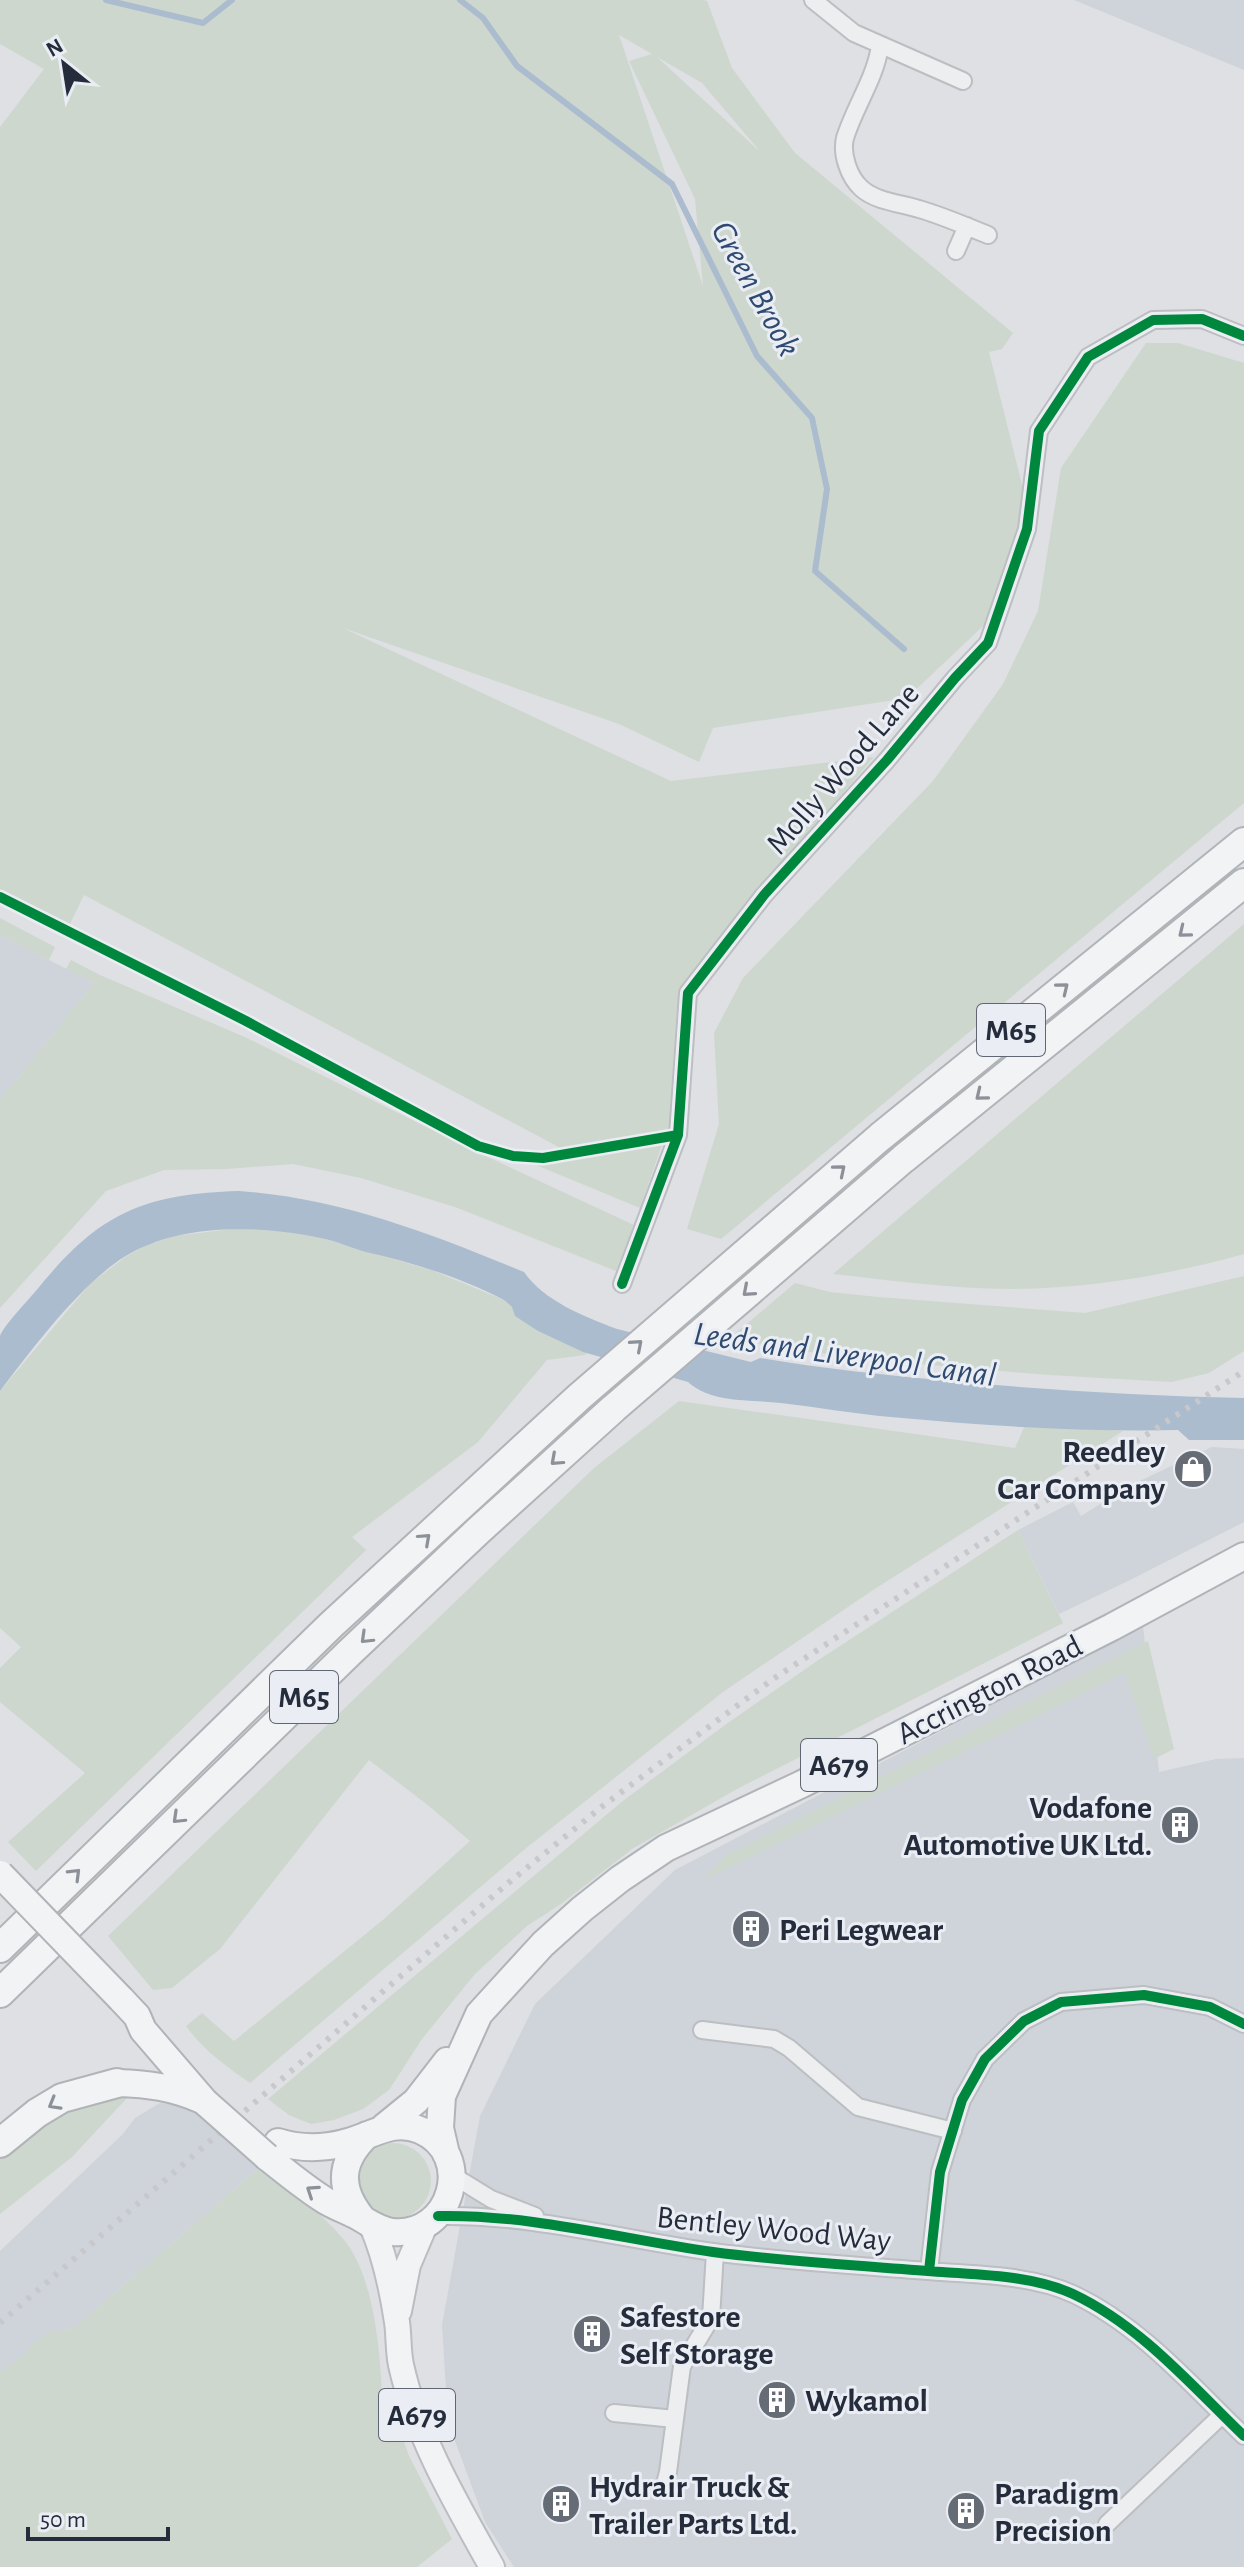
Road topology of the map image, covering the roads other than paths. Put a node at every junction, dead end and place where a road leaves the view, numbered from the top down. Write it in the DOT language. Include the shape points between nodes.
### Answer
graph roads {
  1 [pos="813,0"];
  2 [pos="880,46"];
  3 [pos="963,81"];
  4 [pos="967,226"];
  5 [pos="988,235"];
  6 [pos="956,251"];
  7 [pos="1244,336"];
  8 [pos="1244,842"];
  9 [pos="1244,883"];
  10 [pos="624,1277"];
  11 [pos="1244,1556"];
  12 [pos="0,1874"];
  13 [pos="0,1948"];
  14 [pos="0,1993"];
  15 [pos="1244,2024"];
  16 [pos="472,2026"];
  17 [pos="702,2030"];
  18 [pos="117,2083"];
  19 [pos="215,2104"];
  20 [pos="376,2131"];
  21 [pos="953,2131"];
  22 [pos="0,2143"];
  23 [pos="273,2150"];
  24 [pos="449,2165"];
  25 [pos="431,2220"];
  26 [pos="367,2222"];
  27 [pos="562,2227"];
  28 [pos="715,2252"];
  29 [pos="929,2271"];
  30 [pos="397,2322"];
  31 [pos="614,2413"];
  32 [pos="1222,2415"];
  33 [pos="675,2419"];
  34 [pos="1244,2436"];
  35 [pos="664,2488"];
  36 [pos="1107,2524"];
  37 [pos="492,2567"];
  1 -- 2 [label="street"];
  2 -- 3 [label="street"];
  2 -- 4 [label="street" via="877,67 844,141 852,174 876,197"];
  4 -- 5 [label="street"];
  4 -- 6 [label="street"];
  7 -- 10 [label="street, Molly Wood Lane" via="1202,319 1153,320 1088,357 1039,431 1027,529 988,643 764,895 688,993 678,1135"];
  13 -- 8 [label="highway, M65, one-way" via="331,1625 579,1397 780,1221"];
  9 -- 14 [label="highway, M65, one-way" via="903,1159 614,1408 350,1652"];
  11 -- 16 [label="highway, Accrington Road / A679" via="816,1777 666,1848 543,1944"];
  12 -- 19 [label="highway, bridge"];
  15 -- 21 [label="street" via="1210,2007 1144,1995 1061,2002 1024,2021 985,2059 962,2100"];
  16 -- 20 [label="highway, Accrington Road / A679" via="416,2101"];
  16 -- 24 [label="highway, Accrington Road / A679" via="442,2096 440,2128"];
  17 -- 21 [label="street" via="774,2039 858,2107"];
  18 -- 19 [label="highway" via="178,2090"];
  18 -- 22 [label="highway, one-way" via="62,2098"];
  19 -- 23 [label="highway, bridge"];
  20 -- 23 [label="highway, A679" via="348,2143"];
  20 -- 24 [label="highway, A679" via="402,2125 420,2130 435,2140"];
  20 -- 26 [label="highway, A679" via="351,2154 345,2177 351,2205"];
  21 -- 29 [label="street" via="940,2172"];
  26 -- 23 [label="highway, one-way" via="326,2201"];
  24 -- 25 [label="highway, A679" via="451,2190"];
  24 -- 27 [label="street, Bentley Wood Way" via="491,2199"];
  25 -- 26 [label="highway" via="408,2232 390,2232"];
  25 -- 27 [label="street, Bentley Wood Way" via="481,2215"];
  25 -- 30 [label="main road, A679" via="408,2265"];
  26 -- 30 [label="main road, A679" via="382,2249"];
  27 -- 28 [label="street, Bentley Wood Way"];
  28 -- 29 [label="street, Bentley Wood Way"];
  28 -- 33 [label="street" via="711,2318 682,2366"];
  29 -- 32 [label="street, Bentley Wood Way" via="1070,2292 1105,2311 1167,2360"];
  30 -- 37 [label="main road, A679" via="401,2363 423,2429 455,2502"];
  31 -- 33 [label="street"];
  32 -- 34 [label="street, Bentley Wood Way"];
  32 -- 36 [label="street"];
  33 -- 35 [label="street"];
}
